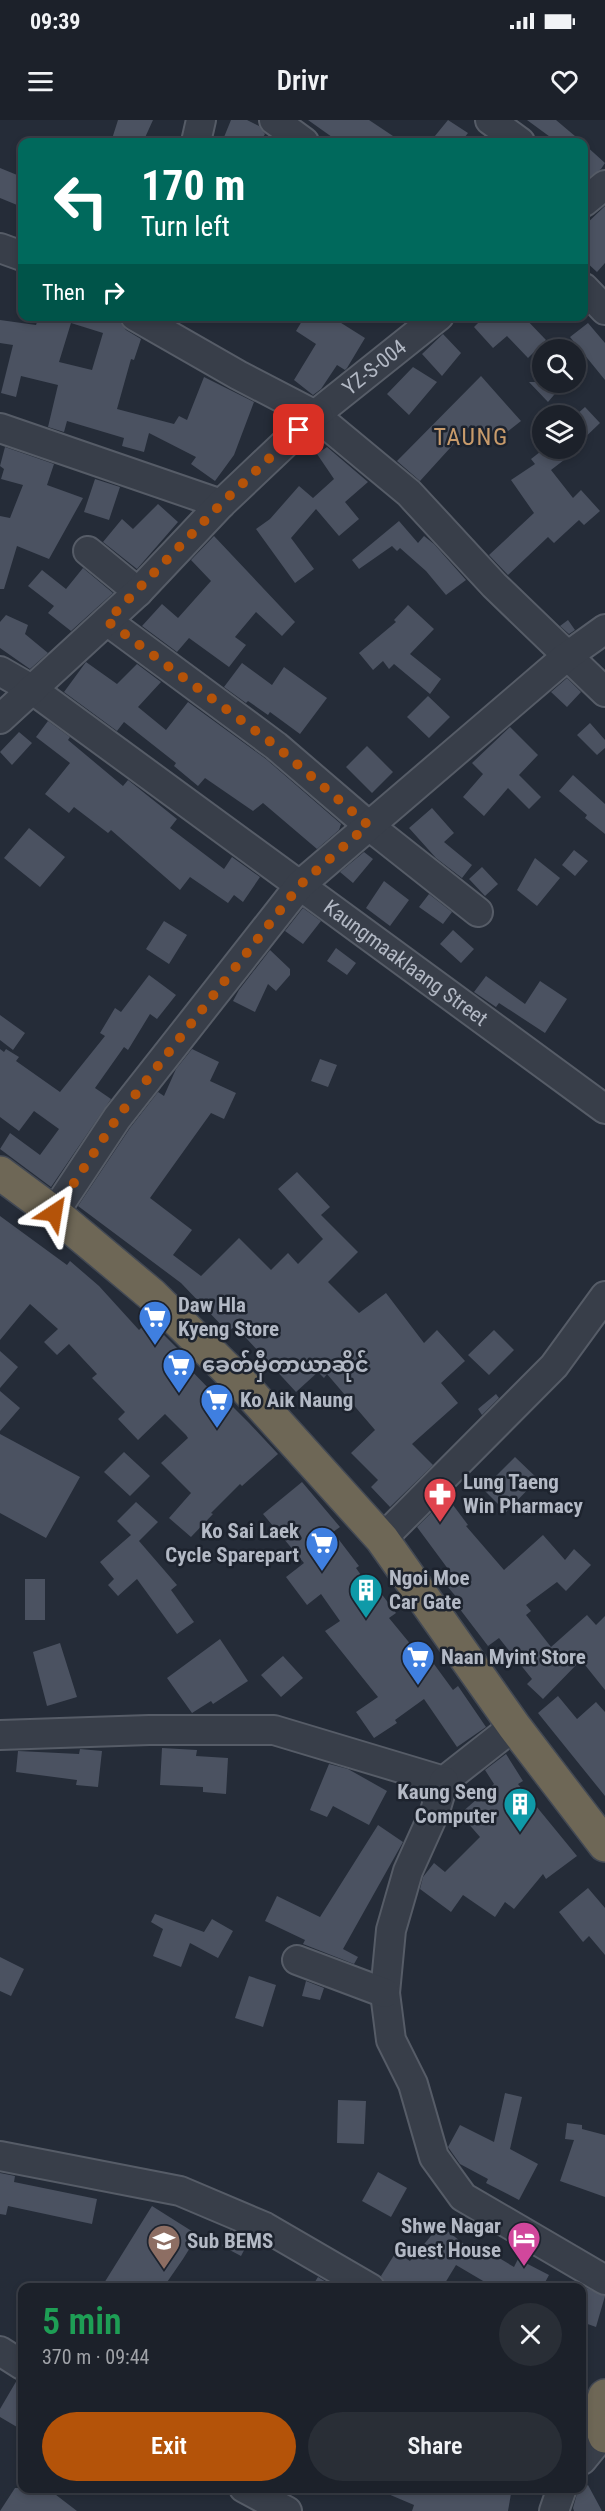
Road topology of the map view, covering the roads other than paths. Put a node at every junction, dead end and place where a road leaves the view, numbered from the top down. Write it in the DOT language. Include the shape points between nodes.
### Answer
graph roads {
  1 [pos="201,120"];
  2 [pos="274,120"];
  3 [pos="490,120"];
  4 [pos="197,138"];
  5 [pos="299,138"];
  6 [pos="515,138"];
  7 [pos="0,248"];
  8 [pos="18,255"];
  9 [pos="588,292"];
  10 [pos="605,310"];
  11 [pos="148,321"];
  12 [pos="433,321"];
  13 [pos="315,415"];
  14 [pos="0,428"];
  15 [pos="221,504"];
  16 [pos="88,551"];
  17 [pos="138,592"];
  18 [pos="107,621"];
  19 [pos="605,629"];
  20 [pos="566,657"];
  21 [pos="0,671"];
  22 [pos="33,690"];
  23 [pos="605,692"];
  24 [pos="0,719"];
  25 [pos="368,825"];
  26 [pos="300,885"];
  27 [pos="478,912"];
  28 [pos="605,1109"];
  29 [pos="0,1173"];
  30 [pos="54,1213"];
  31 [pos="605,1296"];
  32 [pos="382,1539"];
  33 [pos="514,1726"];
  34 [pos="0,1735"];
  35 [pos="444,1781"];
  36 [pos="605,1845"];
  37 [pos="297,1960"];
  38 [pos="385,1993"];
  39 [pos="0,2156"];
  40 [pos="605,2280"];
  41 [pos="361,2283"];
  42 [pos="0,2351"];
  43 [pos="18,2362"];
  44 [pos="599,2418"];
  45 [pos="586,2450"];
  46 [pos="253,2493"];
  47 [pos="560,2493"];
  48 [pos="287,2511"];
  49 [pos="554,2511"];
  1 -- 4 [label="street"];
  2 -- 5 [label="street"];
  3 -- 6 [label="street"];
  7 -- 8 [label="street"];
  9 -- 10 [label="street"];
  11 -- 13 [label="street"];
  12 -- 13 [label="street, YZ-S-004"];
  13 -- 15 [label="street, YZ-S-004"];
  13 -- 20 [label="street" via="410,493"];
  14 -- 15 [label="street"];
  15 -- 17 [label="street, YZ-S-004"];
  16 -- 17 [label="street"];
  17 -- 18 [label="street, YZ-S-004"];
  18 -- 22 [label="street, YZ-S-004"];
  18 -- 25 [label="street" via="276,746"];
  19 -- 20 [label="street"];
  20 -- 23 [label="street"];
  20 -- 25 [label="street"];
  21 -- 22 [label="street, Kaungmaaklaang Street"];
  22 -- 24 [label="street, YZ-S-004"];
  22 -- 26 [label="street, Kaungmaaklaang Street"];
  25 -- 26 [label="street"];
  25 -- 27 [label="street"];
  26 -- 28 [label="street, Kaungmaaklaang Street"];
  26 -- 30 [label="street" via="117,1118"];
  29 -- 30 [label="highway"];
  30 -- 32 [label="highway" via="160,1303 241,1383"];
  31 -- 32 [label="street" via="554,1366"];
  32 -- 33 [label="highway"];
  33 -- 35 [label="street"];
  33 -- 36 [label="highway"];
  34 -- 35 [label="street" via="274,1730"];
  35 -- 38 [label="street" via="408,1871 391,1930"];
  37 -- 38 [label="street"];
  38 -- 40 [label="street" via="392,2040 413,2084 434,2157 463,2197"];
  39 -- 41 [label="street" via="180,2191 265,2227"];
  42 -- 43 [label="street"];
  44 -- 45 [label="street"];
  46 -- 48 [label="street"];
  47 -- 49 [label="street"];
}
